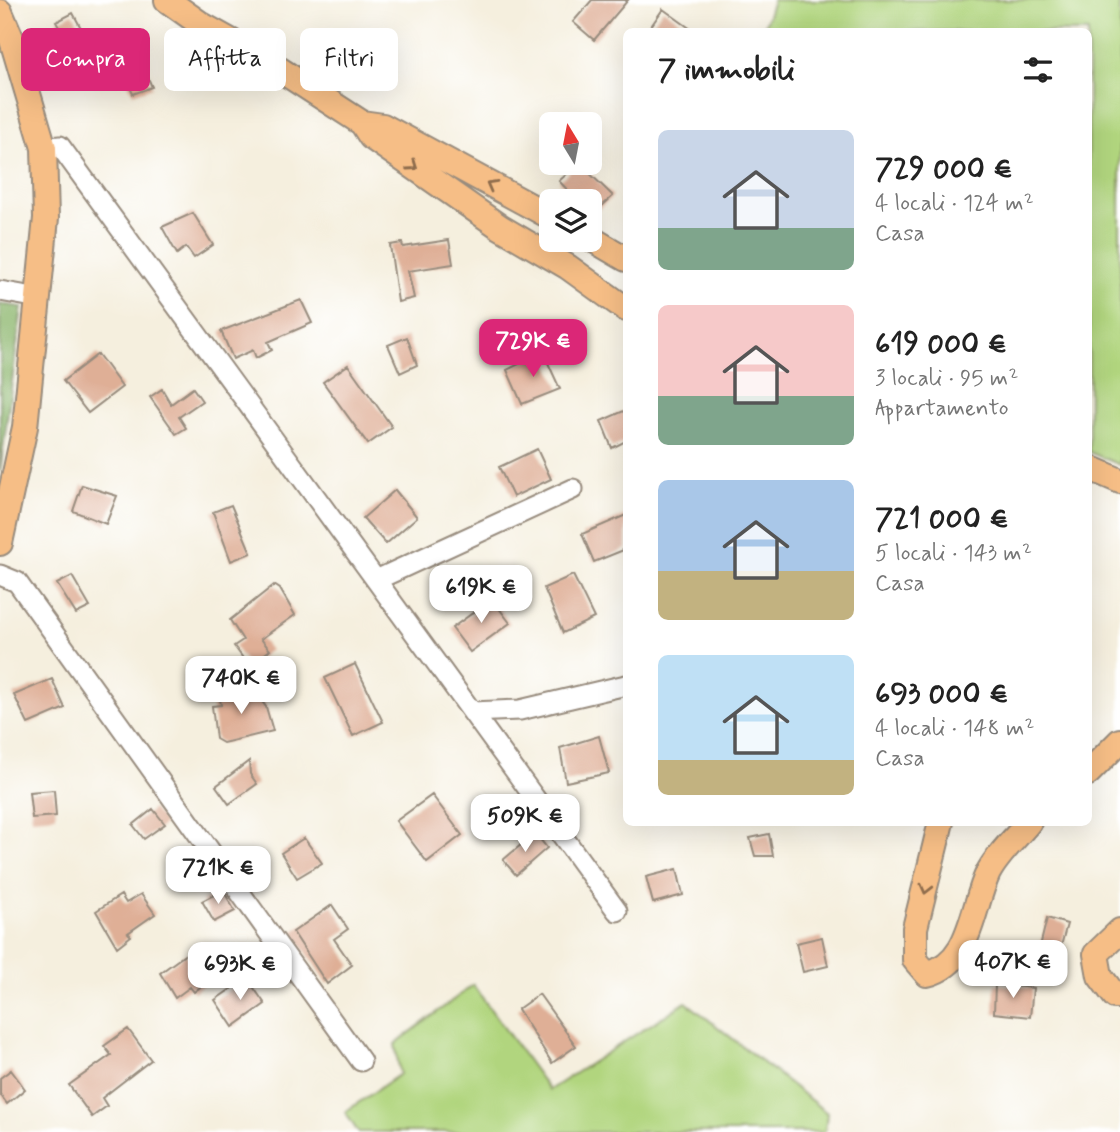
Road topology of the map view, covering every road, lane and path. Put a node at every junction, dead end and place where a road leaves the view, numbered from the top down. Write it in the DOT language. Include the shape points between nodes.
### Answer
graph roads {
  1 [pos="167,0"];
  2 [pos="0,12"];
  3 [pos="362,123"];
  4 [pos="44,148"];
  5 [pos="539,211"];
  6 [pos="602,245"];
  7 [pos="623,257"];
  8 [pos="0,291"];
  9 [pos="39,298"];
  10 [pos="623,307"];
  11 [pos="1092,469"];
  12 [pos="1120,481"];
  13 [pos="573,488"];
  14 [pos="0,544"];
  15 [pos="0,575"];
  16 [pos="376,580"];
  17 [pos="623,686"];
  18 [pos="472,712"];
  19 [pos="1120,741"];
  20 [pos="1092,769"];
  21 [pos="939,826"];
  22 [pos="1026,826"];
  23 [pos="617,911"];
  24 [pos="1120,932"];
  25 [pos="1120,996"];
  26 [pos="361,1061"];
  1 -- 3 [label="main road"];
  2 -- 4 [label="main road"];
  5 -- 3 [label="main road, one-way" via="383,125"];
  3 -- 10 [label="main road, one-way" via="371,137"];
  4 -- 9 [label="main road" via="46,218"];
  4 -- 16 [label="street" via="60,146"];
  6 -- 7 [label="main road"];
  8 -- 9 [label="street"];
  9 -- 14 [label="main road" via="25,428"];
  11 -- 12 [label="main road"];
  13 -- 16 [label="street"];
  15 -- 26 [label="street" via="18,582"];
  16 -- 18 [label="street"];
  17 -- 18 [label="street" via="520,710"];
  18 -- 23 [label="street"];
  19 -- 20 [label="main road"];
  21 -- 22 [label="main road, one-way" via="915,928 915,960 927,974 940,971 957,957 988,872"];
  24 -- 25 [label="main road" via="1096,954 1100,976 1115,996"];
}
